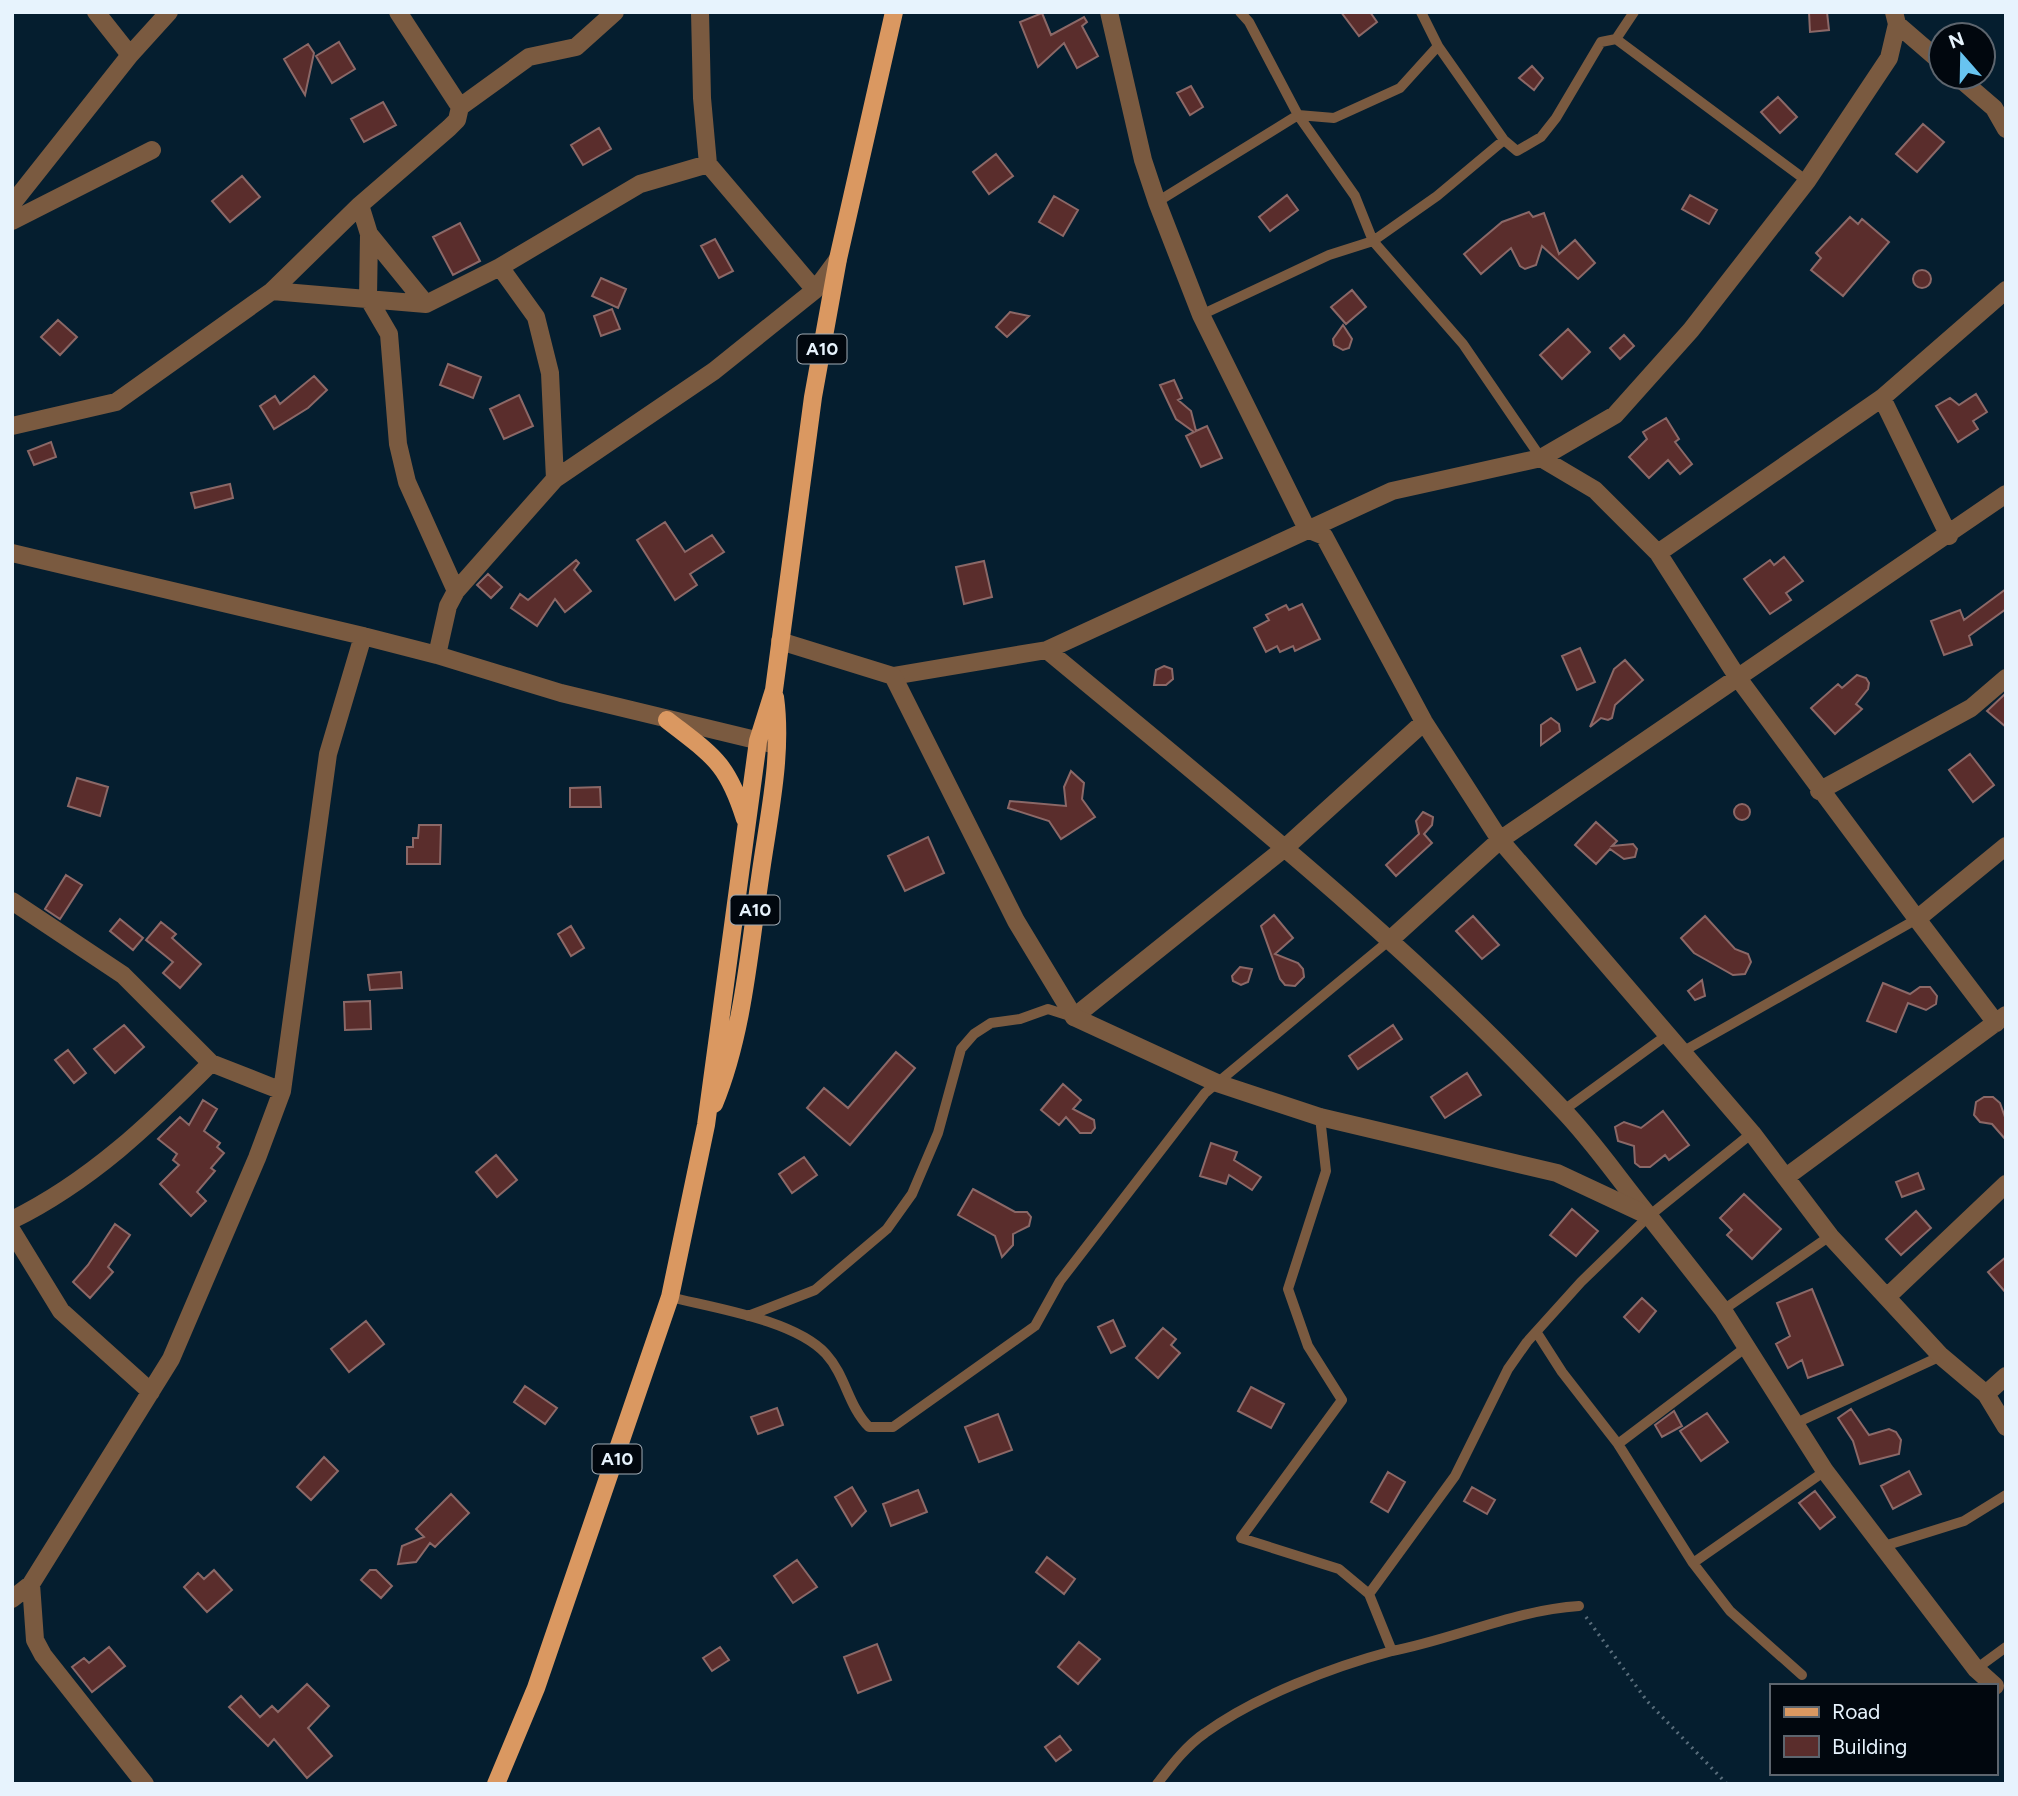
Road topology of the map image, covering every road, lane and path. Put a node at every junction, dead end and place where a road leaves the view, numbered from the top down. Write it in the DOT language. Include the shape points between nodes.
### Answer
graph roads {
  1 [pos="96,12"];
  2 [pos="169,12"];
  3 [pos="615,12"];
  4 [pos="700,12"];
  5 [pos="894,12"];
  6 [pos="1108,12"];
  7 [pos="1240,12"];
  8 [pos="1421,12"];
  9 [pos="1634,12"];
  10 [pos="402,14"];
  11 [pos="1896,18"];
  12 [pos="1616,39"];
  13 [pos="1438,46"];
  14 [pos="1927,48"];
  15 [pos="130,55"];
  16 [pos="1974,91"];
  17 [pos="460,107"];
  18 [pos="1298,116"];
  19 [pos="2006,129"];
  20 [pos="1504,140"];
  21 [pos="152,149"];
  22 [pos="708,164"];
  23 [pos="1807,181"];
  24 [pos="1157,202"];
  25 [pos="12,204"];
  26 [pos="360,205"];
  27 [pos="12,221"];
  28 [pos="369,234"];
  29 [pos="1373,241"];
  30 [pos="838,259"];
  31 [pos="500,267"];
  32 [pos="272,290"];
  33 [pos="815,290"];
  34 [pos="2006,290"];
  35 [pos="368,298"];
  36 [pos="426,304"];
  37 [pos="1201,314"];
  38 [pos="1882,398"];
  39 [pos="12,426"];
  40 [pos="1541,458"];
  41 [pos="555,479"];
  42 [pos="2006,494"];
  43 [pos="1307,529"];
  44 [pos="1949,536"];
  45 [pos="1658,552"];
  46 [pos="12,553"];
  47 [pos="456,591"];
  48 [pos="363,636"];
  49 [pos="780,641"];
  50 [pos="1046,650"];
  51 [pos="437,655"];
  52 [pos="893,676"];
  53 [pos="1738,678"];
  54 [pos="2006,678"];
  55 [pos="774,690"];
  56 [pos="667,720"];
  57 [pos="1424,722"];
  58 [pos="758,741"];
  59 [pos="776,745"];
  60 [pos="1819,791"];
  61 [pos="747,822"];
  62 [pos="1500,840"];
  63 [pos="2006,846"];
  64 [pos="1286,847"];
  65 [pos="12,901"];
  66 [pos="1917,919"];
  67 [pos="1391,939"];
  68 [pos="1074,1017"];
  69 [pos="2001,1019"];
  70 [pos="1667,1035"];
  71 [pos="1682,1052"];
  72 [pos="211,1063"];
  73 [pos="1217,1083"];
  74 [pos="282,1091"];
  75 [pos="1563,1110"];
  76 [pos="1321,1117"];
  77 [pos="706,1125"];
  78 [pos="1752,1133"];
  79 [pos="1786,1177"];
  80 [pos="2006,1184"];
  81 [pos="1649,1216"];
  82 [pos="12,1220"];
  83 [pos="12,1231"];
  84 [pos="1830,1236"];
  85 [pos="670,1297"];
  86 [pos="1887,1297"];
  87 [pos="1723,1310"];
  88 [pos="747,1317"];
  89 [pos="1537,1333"];
  90 [pos="1745,1348"];
  91 [pos="1941,1356"];
  92 [pos="2006,1376"];
  93 [pos="151,1392"];
  94 [pos="1986,1394"];
  95 [pos="1793,1424"];
  96 [pos="2006,1427"];
  97 [pos="1618,1444"];
  98 [pos="1825,1471"];
  99 [pos="2006,1495"];
  100 [pos="1881,1548"];
  101 [pos="1693,1563"];
  102 [pos="31,1584"];
  103 [pos="1369,1594"];
  104 [pos="12,1599"];
  105 [pos="1579,1606"];
  106 [pos="2006,1647"];
  107 [pos="1392,1651"];
  108 [pos="1976,1669"];
  109 [pos="1802,1675"];
  110 [pos="1993,1684"];
  111 [pos="145,1784"];
  112 [pos="496,1784"];
  113 [pos="1157,1784"];
  114 [pos="1727,1784"];
  1 -- 15 [label="street"];
  2 -- 15 [label="street"];
  3 -- 17 [label="street" via="576,47 529,57"];
  4 -- 22 [label="street"];
  5 -- 30 [label="main road, A10"];
  6 -- 24 [label="street"];
  7 -- 18 [label="lane"];
  8 -- 13 [label="lane"];
  9 -- 12 [label="lane"];
  10 -- 17 [label="street"];
  11 -- 14 [label="street"];
  11 -- 23 [label="street" via="1889,58"];
  12 -- 20 [label="lane" via="1601,42 1541,137 1517,151"];
  12 -- 23 [label="lane"];
  13 -- 18 [label="lane" via="1400,88 1334,118"];
  13 -- 20 [label="lane"];
  15 -- 25 [label="street"];
  16 -- 19 [label="street" via="1994,108"];
  17 -- 26 [label="street" via="449,128"];
  18 -- 24 [label="lane"];
  18 -- 29 [label="lane" via="1355,196"];
  20 -- 29 [label="lane"];
  21 -- 27 [label="street"];
  22 -- 31 [label="street" via="640,184"];
  22 -- 33 [label="street"];
  23 -- 40 [label="street" via="1691,330 1615,415"];
  24 -- 37 [label="street"];
  26 -- 28 [label="street"];
  26 -- 32 [label="street"];
  28 -- 35 [label="street"];
  28 -- 36 [label="street"];
  29 -- 37 [label="lane" via="1329,255"];
  29 -- 40 [label="lane" via="1463,344"];
  30 -- 33 [label="street"];
  30 -- 49 [label="main road, A10" via="813,397"];
  31 -- 36 [label="street"];
  31 -- 41 [label="street" via="536,317 550,373"];
  32 -- 35 [label="street"];
  32 -- 39 [label="street" via="116,402"];
  33 -- 41 [label="street" via="714,371"];
  34 -- 38 [label="street"];
  35 -- 36 [label="street"];
  35 -- 47 [label="street" via="389,334 398,444 407,482"];
  37 -- 43 [label="street"];
  38 -- 44 [label="street"];
  38 -- 45 [label="street"];
  40 -- 43 [label="street" via="1392,491"];
  40 -- 45 [label="street" via="1595,490"];
  41 -- 47 [label="street"];
  42 -- 44 [label="street"];
  43 -- 50 [label="street"];
  43 -- 57 [label="street" via="1324,536"];
  44 -- 53 [label="street"];
  45 -- 53 [label="street"];
  46 -- 48 [label="street"];
  47 -- 51 [label="street"];
  48 -- 51 [label="street"];
  48 -- 74 [label="street" via="328,754"];
  49 -- 52 [label="street"];
  49 -- 55 [label="main road, A10"];
  50 -- 52 [label="street"];
  50 -- 64 [label="street"];
  51 -- 56 [label="street"];
  52 -- 68 [label="street" via="1016,920"];
  53 -- 60 [label="street"];
  53 -- 62 [label="street"];
  54 -- 60 [label="street" via="1971,708"];
  55 -- 58 [label="main road, A10"];
  55 -- 59 [label="main road, A10"];
  56 -- 58 [label="street"];
  56 -- 61 [label="main road" via="716,759 734,783"];
  57 -- 62 [label="street"];
  57 -- 64 [label="street"];
  58 -- 59 [label="street"];
  58 -- 61 [label="main road, A10"];
  59 -- 77 [label="main road, A10" via="737,1018 721,1086"];
  60 -- 66 [label="street"];
  61 -- 77 [label="main road, A10"];
  62 -- 67 [label="street"];
  62 -- 70 [label="street"];
  63 -- 66 [label="street"];
  64 -- 67 [label="street"];
  64 -- 68 [label="street"];
  65 -- 72 [label="street" via="123,975"];
  66 -- 69 [label="street"];
  66 -- 71 [label="lane"];
  67 -- 73 [label="lane"];
  67 -- 75 [label="street"];
  68 -- 73 [label="street"];
  68 -- 88 [label="lane" via="1048,1009 991,1023 974,1034 961,1049 938,1133 912,1194 887,1229 815,1290"];
  69 -- 79 [label="street"];
  70 -- 71 [label="street"];
  70 -- 75 [label="lane"];
  71 -- 78 [label="street"];
  72 -- 74 [label="street"];
  72 -- 82 [label="street" via="137,1137"];
  73 -- 76 [label="street"];
  73 -- 88 [label="lane" via="1060,1281 1035,1326 893,1427 870,1427 856,1414 826,1353 802,1336"];
  74 -- 93 [label="street" via="171,1359"];
  75 -- 81 [label="street"];
  76 -- 81 [label="street" via="1557,1173"];
  76 -- 103 [label="lane" via="1326,1171 1288,1289 1308,1346 1342,1400 1241,1538 1339,1569"];
  77 -- 85 [label="main road, A10"];
  78 -- 79 [label="street"];
  78 -- 81 [label="lane"];
  79 -- 84 [label="street"];
  80 -- 86 [label="street"];
  81 -- 87 [label="street"];
  81 -- 89 [label="lane"];
  83 -- 93 [label="street" via="61,1311"];
  84 -- 86 [label="street"];
  84 -- 87 [label="lane"];
  85 -- 88 [label="lane"];
  85 -- 112 [label="main road, A10" via="536,1688"];
  86 -- 91 [label="street"];
  87 -- 90 [label="street"];
  89 -- 97 [label="lane"];
  89 -- 103 [label="lane" via="1508,1369 1455,1476"];
  90 -- 95 [label="street"];
  90 -- 97 [label="lane"];
  91 -- 94 [label="street"];
  91 -- 95 [label="lane"];
  92 -- 94 [label="street"];
  93 -- 102 [label="street"];
  94 -- 96 [label="street"];
  95 -- 98 [label="street"];
  97 -- 101 [label="lane"];
  98 -- 100 [label="street"];
  98 -- 101 [label="lane"];
  99 -- 100 [label="lane" via="1965,1521"];
  100 -- 108 [label="street"];
  101 -- 109 [label="lane" via="1730,1611"];
  102 -- 104 [label="street"];
  102 -- 111 [label="street" via="32,1623 43,1655"];
  103 -- 107 [label="lane"];
  105 -- 107 [label="lane" via="1546,1608"];
  105 -- 114 [label="path" via="1647,1701"];
  106 -- 108 [label="lane"];
  107 -- 113 [label="lane" via="1324,1671 1240,1712 1203,1733"];
  108 -- 110 [label="street"];
}
